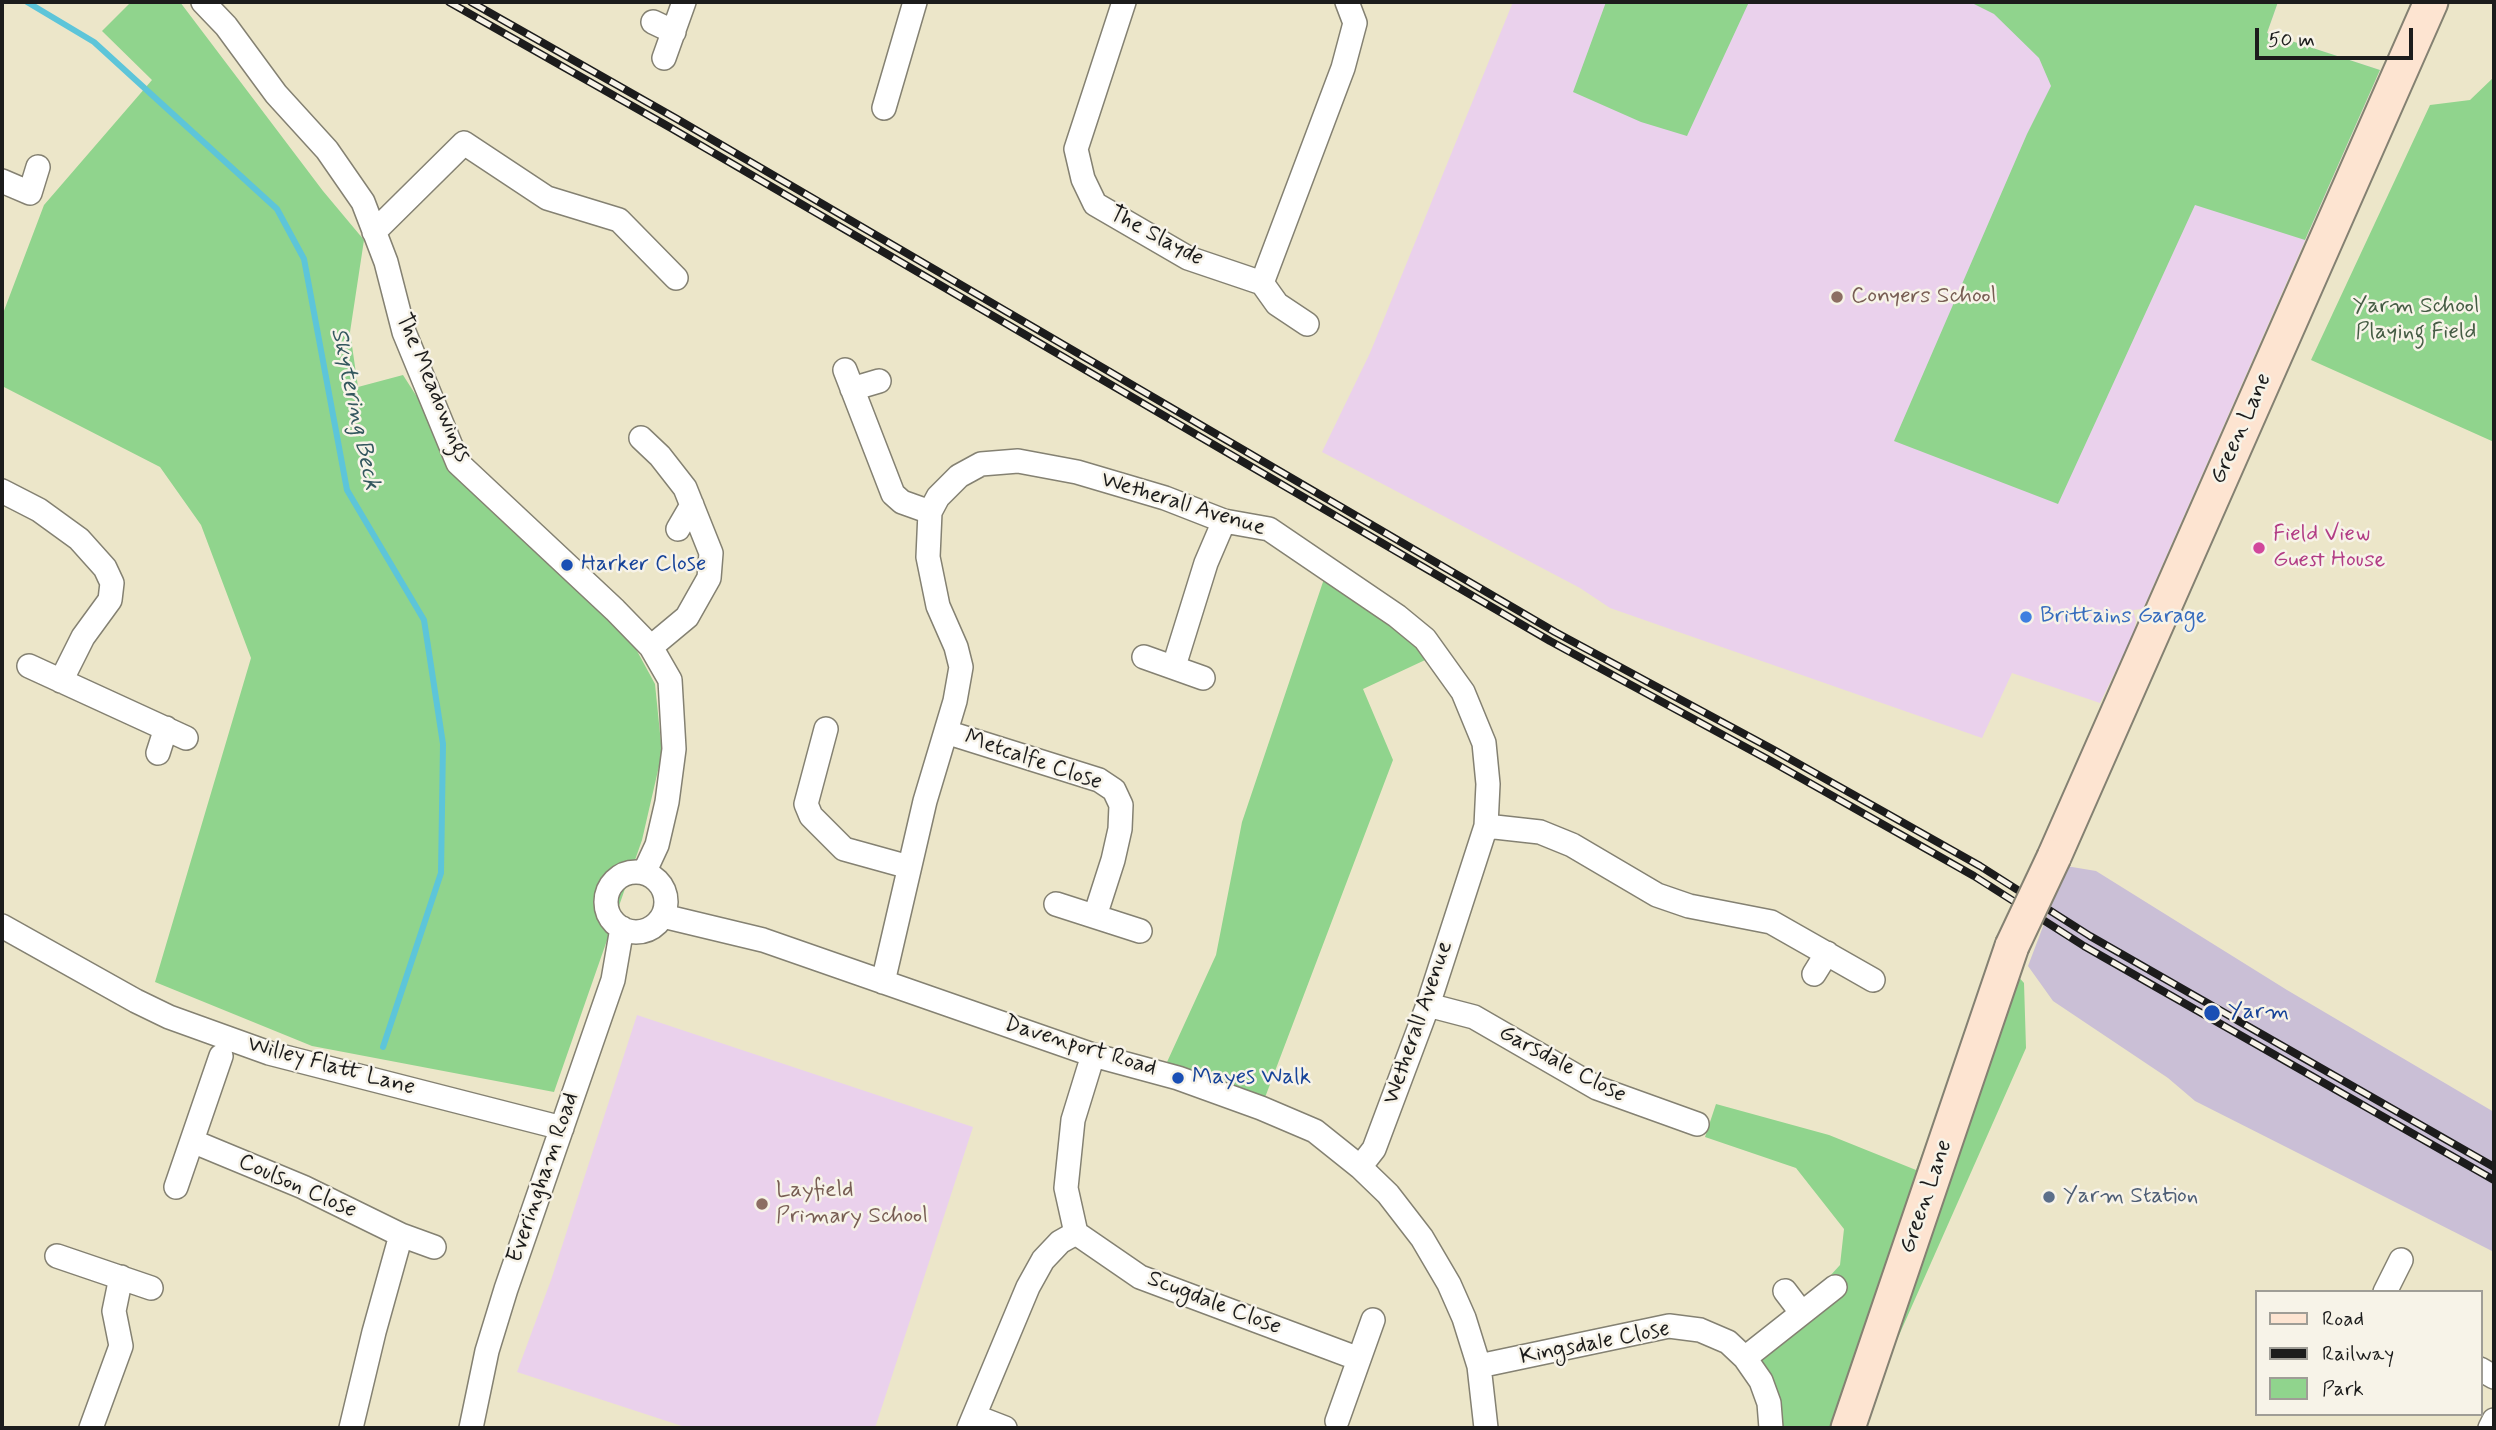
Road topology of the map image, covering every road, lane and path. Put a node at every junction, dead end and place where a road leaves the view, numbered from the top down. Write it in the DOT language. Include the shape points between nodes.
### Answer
graph roads {
  1 [pos="203,2"];
  2 [pos="684,2"];
  3 [pos="915,2"];
  4 [pos="1124,2"];
  5 [pos="1347,2"];
  6 [pos="2431,2"];
  7 [pos="653,22"];
  8 [pos="674,32"];
  9 [pos="664,58"];
  10 [pos="884,108"];
  11 [pos="38,167"];
  12 [pos="2,181"];
  13 [pos="374,232"];
  14 [pos="676,278"];
  15 [pos="1262,283"];
  16 [pos="1307,324"];
  17 [pos="879,381"];
  18 [pos="641,438"];
  19 [pos="2,491"];
  20 [pos="692,505"];
  21 [pos="930,512"];
  22 [pos="1224,521"];
  23 [pos="678,529"];
  24 [pos="651,647"];
  25 [pos="1144,657"];
  26 [pos="29,666"];
  27 [pos="1174,666"];
  28 [pos="1203,678"];
  29 [pos="61,681"];
  30 [pos="826,729"];
  31 [pos="946,732"];
  32 [pos="158,753"];
  33 [pos="1486,826"];
  34 [pos="909,867"];
  35 [pos="645,873"];
  36 [pos="1056,904"];
  37 [pos="663,916"];
  38 [pos="1094,916"];
  39 [pos="2,926"];
  40 [pos="622,928"];
  41 [pos="1140,930"];
  42 [pos="1827,953"];
  43 [pos="1814,974"];
  44 [pos="1873,980"];
  45 [pos="883,982"];
  46 [pos="1428,1005"];
  47 [pos="1093,1055"];
  48 [pos="221,1056"];
  49 [pos="1697,1124"];
  50 [pos="562,1128"];
  51 [pos="192,1141"];
  52 [pos="1360,1167"];
  53 [pos="176,1187"];
  54 [pos="1076,1233"];
  55 [pos="401,1236"];
  56 [pos="434,1247"];
  57 [pos="57,1256"];
  58 [pos="2401,1260"];
  59 [pos="121,1277"];
  60 [pos="1835,1287"];
  61 [pos="152,1288"];
  62 [pos="2386,1290"];
  63 [pos="1785,1291"];
  64 [pos="1801,1312"];
  65 [pos="1373,1320"];
  66 [pos="1745,1358"];
  67 [pos="1359,1359"];
  68 [pos="1479,1366"];
  69 [pos="2494,1420"];
  70 [pos="1337,1421"];
  71 [pos="972,1422"];
  72 [pos="90,1428"];
  73 [pos="351,1428"];
  74 [pos="471,1428"];
  75 [pos="1005,1428"];
  76 [pos="1486,1428"];
  77 [pos="1771,1428"];
  78 [pos="1848,1428"];
  79 [pos="2490,1428"];
  1 -- 13 [label="street, The Meadowings" via="275,94 327,150 363,202"];
  2 -- 8 [label="street"];
  3 -- 10 [label="street"];
  4 -- 15 [label="street, The Slayde" via="1076,149 1095,204 1188,258"];
  5 -- 15 [label="street" via="1356,23 1343,68"];
  6 -- 78 [label="main road, Green Lane, bridge" via="2008,955"];
  7 -- 8 [label="street"];
  8 -- 9 [label="street"];
  11 -- 12 [label="street" via="30,193"];
  13 -- 14 [label="street" via="464,143 547,198 620,220"];
  13 -- 24 [label="street, The Meadowings" via="404,332 458,463"];
  15 -- 16 [label="street" via="1277,304"];
  17 -- 21 [label="street" via="848,380 893,494"];
  18 -- 20 [label="street" via="685,488"];
  19 -- 29 [label="street" via="79,539 112,583 110,600 83,637"];
  20 -- 23 [label="street"];
  20 -- 24 [label="street" via="711,553 709,578 687,617"];
  21 -- 22 [label="street, Wetherall Avenue" via="959,476 982,464 1018,461 1077,472"];
  21 -- 31 [label="street" via="928,557 938,606 961,667"];
  22 -- 27 [label="street"];
  22 -- 33 [label="street, Wetherall Avenue" via="1269,530 1425,639 1463,692 1484,743"];
  24 -- 35 [label="street, The Meadowings" via="670,680 674,749 657,845"];
  25 -- 27 [label="street"];
  26 -- 29 [label="street"];
  27 -- 28 [label="street"];
  29 -- 32 [label="street" via="176,733"];
  30 -- 34 [label="street" via="806,804 811,816 845,849"];
  31 -- 34 [label="street"];
  31 -- 38 [label="street, Metcalfe Close" via="1099,780 1114,790 1121,805 1119,829"];
  33 -- 42 [label="street" via="1540,832 1572,845 1657,895 1771,922"];
  33 -- 46 [label="street, Wetherall Avenue"];
  34 -- 45 [label="street"];
  35 -- 37 [label="street" via="664,889"];
  35 -- 40 [label="street" via="621,876 607,895 607,910"];
  36 -- 38 [label="street"];
  37 -- 40 [label="street" via="645,931"];
  37 -- 45 [label="street, Davenport Road" via="763,940"];
  38 -- 41 [label="street"];
  39 -- 50 [label="street, Willey Flatt Lane" via="169,1017 269,1052"];
  40 -- 50 [label="street, Everingham Road" via="613,980"];
  42 -- 43 [label="street"];
  42 -- 44 [label="street"];
  45 -- 47 [label="street, Davenport Road"];
  46 -- 49 [label="street, Garsdale Close" via="1475,1017 1597,1088"];
  46 -- 52 [label="street, Wetherall Avenue" via="1374,1149"];
  47 -- 52 [label="street, Davenport Road" via="1178,1078 1315,1130"];
  47 -- 54 [label="street" via="1073,1120 1066,1188"];
  48 -- 51 [label="street"];
  50 -- 74 [label="street, Everingham Road" via="481,1372"];
  51 -- 53 [label="street"];
  51 -- 55 [label="street, Coulson Close" via="303,1187"];
  52 -- 68 [label="street, Davenport Road" via="1422,1238 1449,1284"];
  54 -- 67 [label="street, Scugdale Close" via="1140,1277"];
  54 -- 71 [label="street" via="1043,1260 1028,1287"];
  55 -- 56 [label="street, Coulson Close"];
  55 -- 73 [label="street"];
  57 -- 59 [label="street"];
  58 -- 62 [label="street"];
  59 -- 61 [label="street"];
  59 -- 72 [label="street" via="114,1311 121,1346"];
  60 -- 64 [label="street"];
  63 -- 64 [label="street"];
  64 -- 66 [label="street"];
  65 -- 67 [label="street"];
  66 -- 68 [label="street, Kingsdale Close" via="1728,1342 1700,1330 1669,1326"];
  66 -- 77 [label="street, Kingsdale Close" via="1761,1381"];
  67 -- 70 [label="street"];
  68 -- 76 [label="street, Davenport Road"];
  69 -- 79 [label="street"];
  71 -- 75 [label="street"];
}
